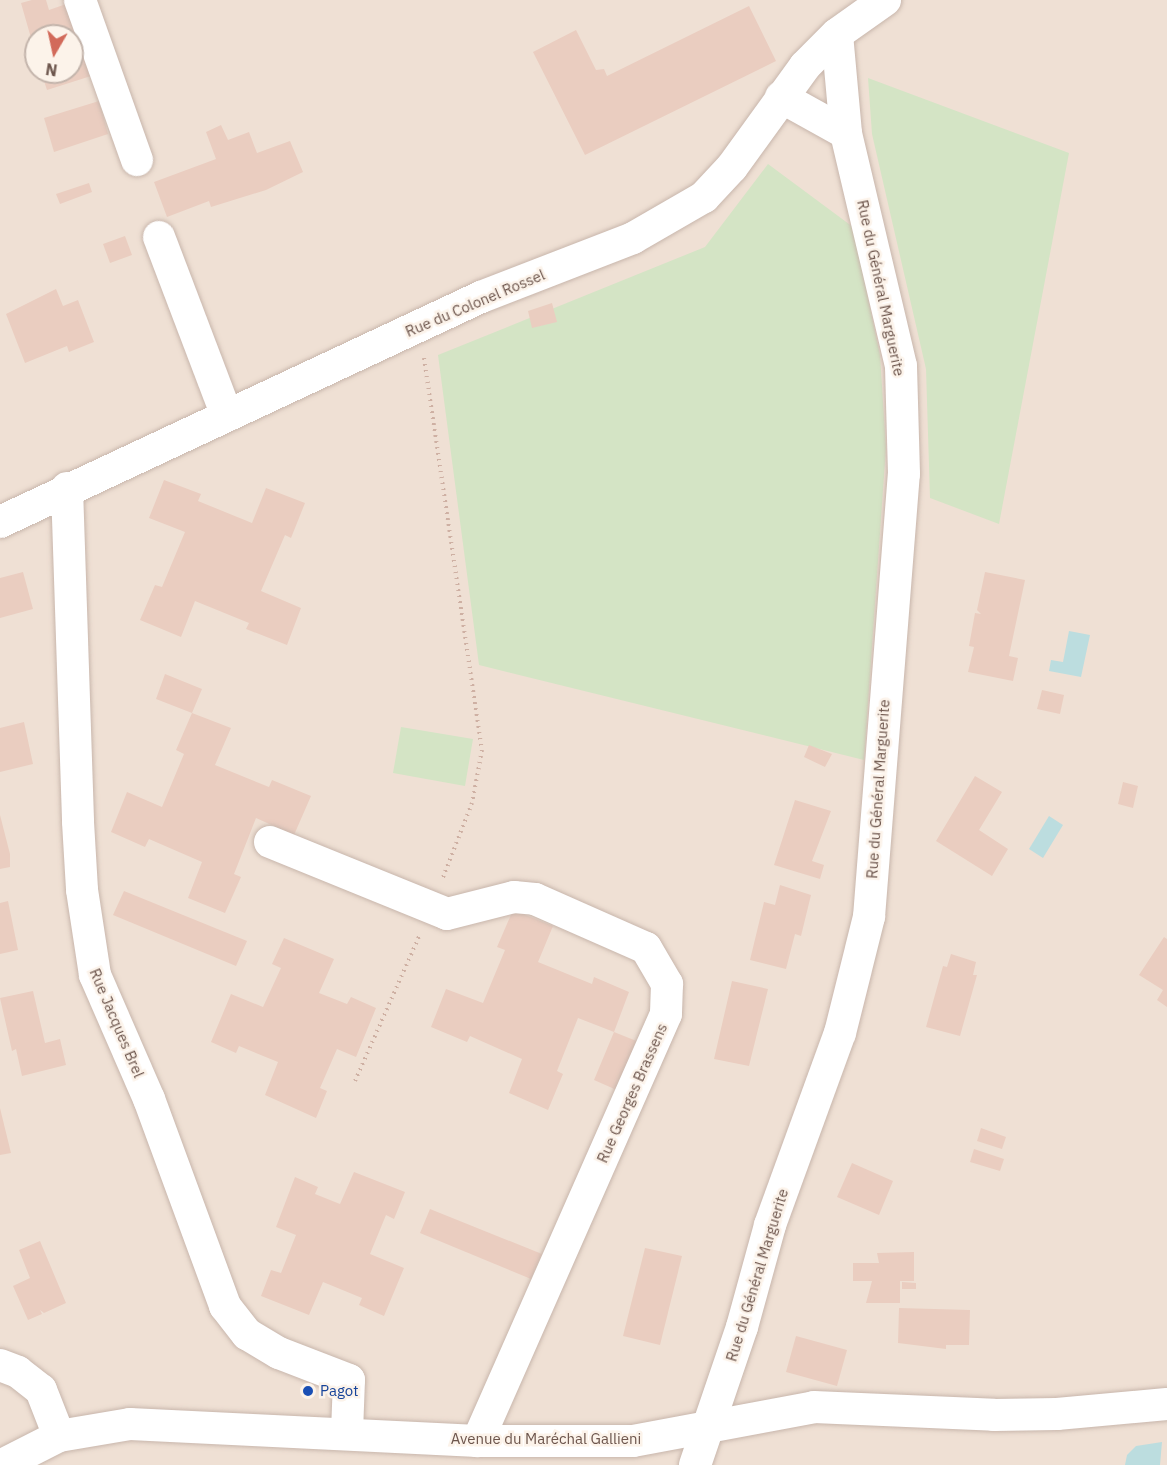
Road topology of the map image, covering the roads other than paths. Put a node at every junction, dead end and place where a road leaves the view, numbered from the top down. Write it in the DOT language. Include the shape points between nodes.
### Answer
graph roads {
  1 [pos="80,0"];
  2 [pos="885,0"];
  3 [pos="837,34"];
  4 [pos="782,97"];
  5 [pos="846,133"];
  6 [pos="137,160"];
  7 [pos="159,237"];
  8 [pos="227,416"];
  9 [pos="67,488"];
  10 [pos="0,522"];
  11 [pos="270,842"];
  12 [pos="0,1365"];
  13 [pos="1167,1404"];
  14 [pos="708,1426"];
  15 [pos="347,1433"];
  16 [pos="59,1436"];
  17 [pos="478,1441"];
  18 [pos="2,1465"];
  19 [pos="695,1465"];
  1 -- 6 [label="street"];
  2 -- 3 [label="street, Rue du Colonel Rossel"];
  3 -- 4 [label="street, Rue du Colonel Rossel"];
  3 -- 5 [label="street, Rue du Général Marguerite"];
  4 -- 5 [label="street"];
  4 -- 8 [label="street, Rue du Colonel Rossel" via="732,167 704,196 633,238 418,326"];
  5 -- 14 [label="street, Rue du Général Marguerite" via="901,366 904,474 869,917 840,1034 770,1225 742,1327"];
  7 -- 8 [label="street"];
  8 -- 9 [label="street, Rue du Colonel Rossel"];
  9 -- 10 [label="street, Rue du Colonel Rossel"];
  9 -- 15 [label="street, Rue Jacques Brel" via="78,833 89,953 95,975 149,1099 225,1306 255,1338 279,1353 349,1380"];
  11 -- 17 [label="street, Rue Georges Brassens" via="447,914 514,897 535,899 646,948 667,984 666,1014"];
  12 -- 16 [label="street" via="18,1372 41,1390"];
  13 -- 14 [label="street, Avenue du Maréchal Gallieni" via="994,1415 814,1407"];
  14 -- 17 [label="street, Avenue du Maréchal Gallieni" via="633,1442"];
  14 -- 19 [label="street, Rue du Général Marguerite"];
  15 -- 16 [label="street, Avenue du Maréchal Gallieni" via="130,1424"];
  15 -- 17 [label="street, Avenue du Maréchal Gallieni"];
  16 -- 18 [label="street, Avenue du Maréchal Gallieni"];
}
